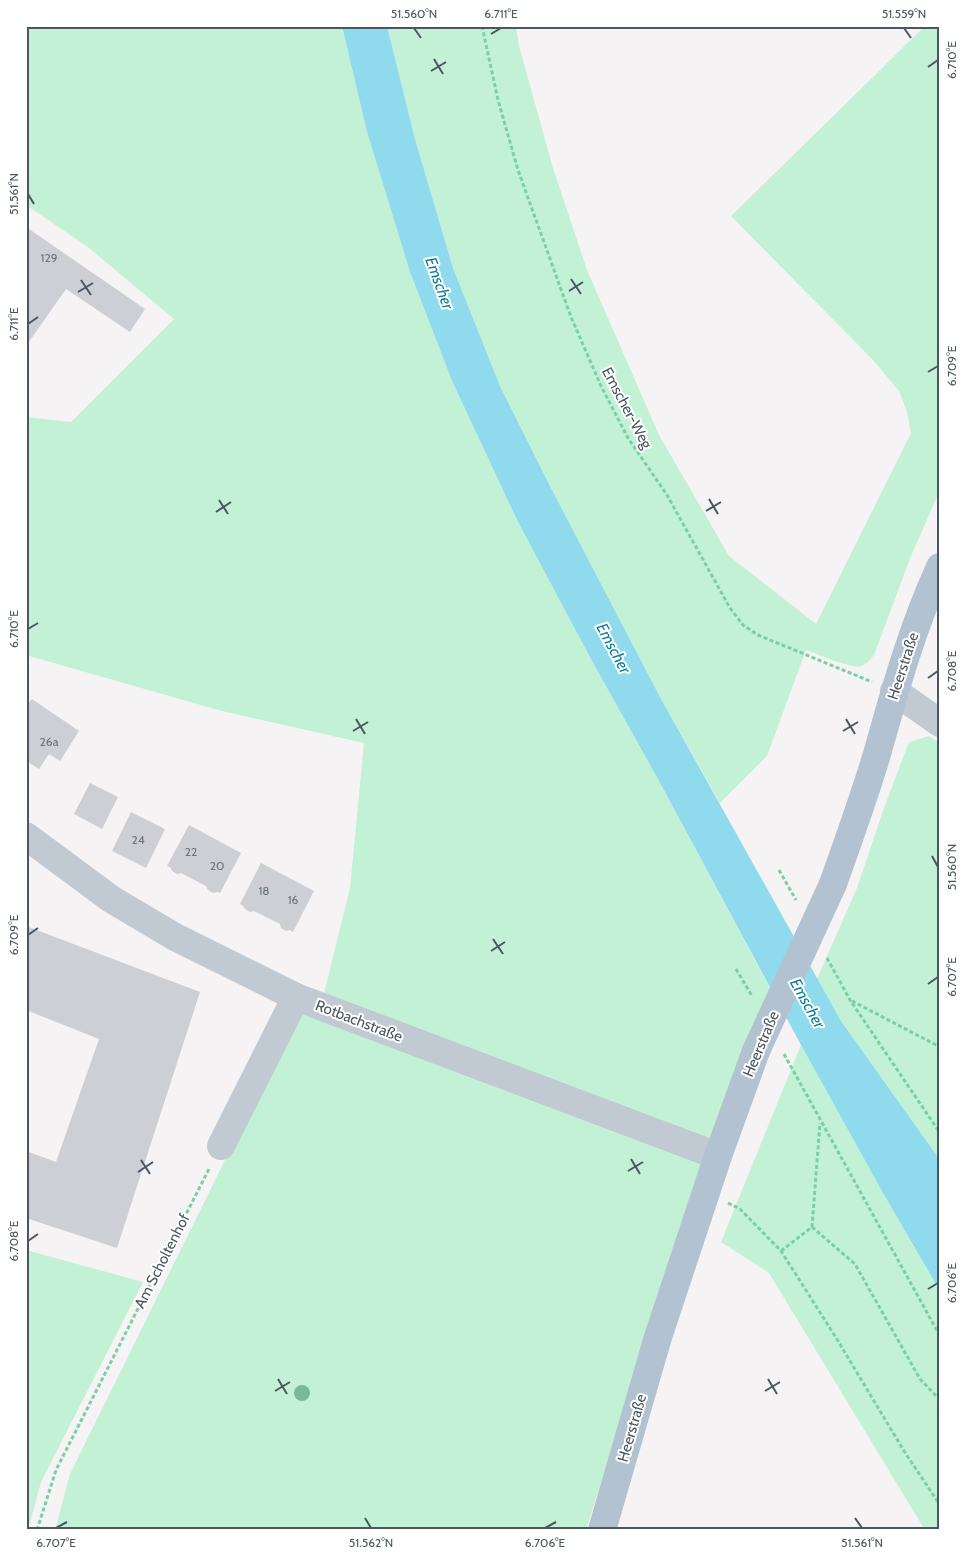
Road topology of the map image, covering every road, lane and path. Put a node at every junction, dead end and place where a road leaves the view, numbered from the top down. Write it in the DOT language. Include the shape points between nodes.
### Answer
graph roads {
  1 [pos="482,26"];
  2 [pos="940,567"];
  3 [pos="894,691"];
  4 [pos="940,723"];
  5 [pos="26,836"];
  6 [pos="780,870"];
  7 [pos="798,904"];
  8 [pos="826,956"];
  9 [pos="736,969"];
  10 [pos="296,997"];
  11 [pos="850,1000"];
  12 [pos="755,1002"];
  13 [pos="940,1047"];
  14 [pos="783,1053"];
  15 [pos="820,1121"];
  16 [pos="940,1133"];
  17 [pos="221,1146"];
  18 [pos="718,1156"];
  19 [pos="706,1192"];
  20 [pos="812,1227"];
  21 [pos="780,1250"];
  22 [pos="940,1336"];
  23 [pos="940,1400"];
  24 [pos="940,1505"];
  25 [pos="37,1530"];
  26 [pos="602,1530"];
  1 -- 3 [label="path, Emscher-Weg" via="518,170 570,317 628,438 667,496 730,608 744,625 758,635"];
  2 -- 3 [label="main road, Heerstraße"];
  3 -- 4 [label="street"];
  3 -- 18 [label="main road, Heerstraße, bridge" via="833,884 756,1051"];
  5 -- 10 [label="street, Rotbachstraße" via="111,899 175,937"];
  6 -- 7 [label="path"];
  8 -- 11 [label="path"];
  9 -- 12 [label="path"];
  10 -- 17 [label="street"];
  10 -- 18 [label="street, Rotbachstraße"];
  11 -- 13 [label="path"];
  11 -- 16 [label="path"];
  14 -- 15 [label="path"];
  15 -- 20 [label="path"];
  15 -- 22 [label="path"];
  17 -- 25 [label="path, Am Scholtenhof" via="56,1470"];
  18 -- 19 [label="main road, Heerstraße"];
  19 -- 21 [label="path" via="740,1209"];
  19 -- 26 [label="main road, Heerstraße" via="658,1337"];
  20 -- 21 [label="path"];
  20 -- 23 [label="path" via="855,1264 920,1379"];
  21 -- 24 [label="path"];
}
